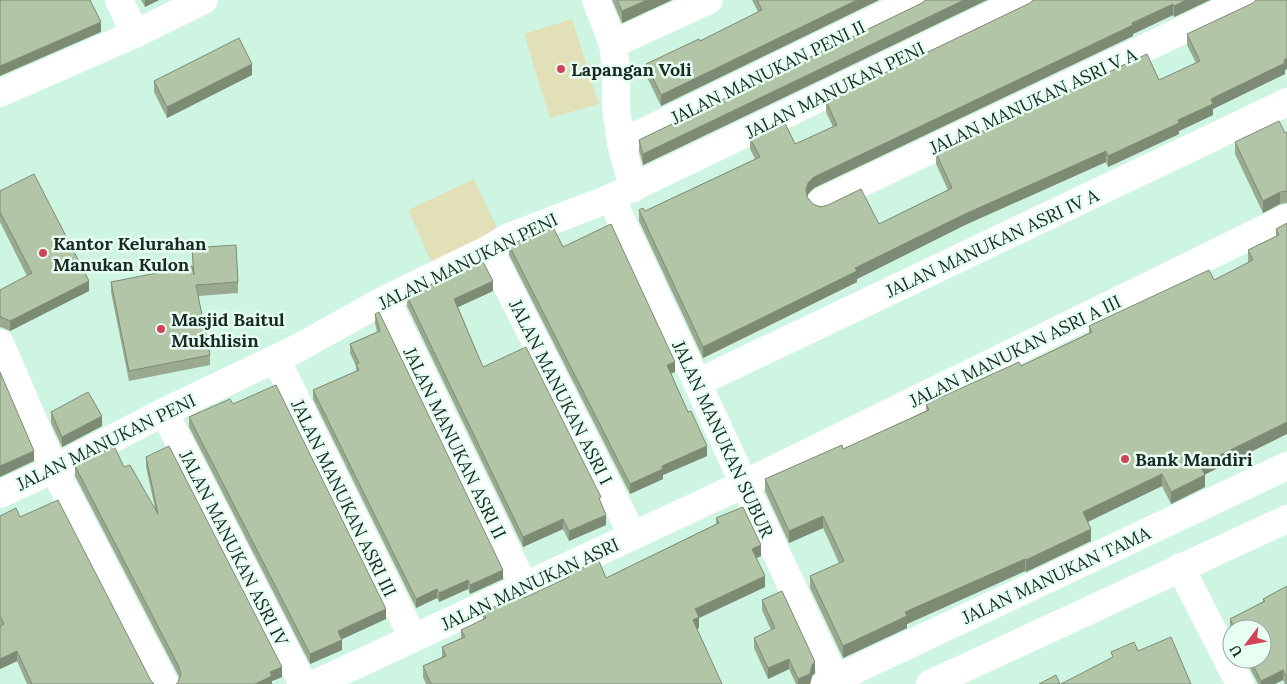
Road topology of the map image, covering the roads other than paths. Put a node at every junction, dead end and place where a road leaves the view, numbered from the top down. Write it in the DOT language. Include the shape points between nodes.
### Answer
graph roads {
  1 [pos="119,0"];
  2 [pos="204,0"];
  3 [pos="596,0"];
  4 [pos="709,0"];
  5 [pos="915,0"];
  6 [pos="1023,0"];
  7 [pos="1246,0"];
  8 [pos="135,34"];
  9 [pos="613,44"];
  10 [pos="0,93"];
  11 [pos="1287,102"];
  12 [pos="621,143"];
  13 [pos="622,193"];
  14 [pos="821,202"];
  15 [pos="1287,218"];
  16 [pos="489,249"];
  17 [pos="386,299"];
  18 [pos="0,343"];
  19 [pos="276,359"];
  20 [pos="697,383"];
  21 [pos="164,412"];
  22 [pos="1287,466"];
  23 [pos="54,469"];
  24 [pos="744,484"];
  25 [pos="0,494"];
  26 [pos="1287,519"];
  27 [pos="633,536"];
  28 [pos="1180,567"];
  29 [pos="524,586"];
  30 [pos="413,638"];
  31 [pos="830,681"];
  32 [pos="165,684"];
  33 [pos="304,684"];
  34 [pos="315,684"];
  35 [pos="930,684"];
  36 [pos="1240,684"];
  1 -- 8 [label="street"];
  2 -- 8 [label="street"];
  3 -- 9 [label="street, JALAN MANUKAN SUBUR"];
  4 -- 9 [label="street"];
  5 -- 12 [label="street, JALAN MANUKAN PENI II"];
  6 -- 13 [label="street, JALAN MANUKAN PENI"];
  7 -- 14 [label="street, JALAN MANUKAN ASRI V A"];
  8 -- 10 [label="street"];
  9 -- 12 [label="street, JALAN MANUKAN SUBUR"];
  11 -- 20 [label="street, JALAN MANUKAN ASRI IV A"];
  12 -- 13 [label="street, JALAN MANUKAN SUBUR"];
  13 -- 16 [label="street, JALAN MANUKAN PENI" via="524,231"];
  13 -- 20 [label="street, JALAN MANUKAN SUBUR"];
  15 -- 24 [label="street, JALAN MANUKAN ASRI A III"];
  16 -- 17 [label="street, JALAN MANUKAN PENI"];
  16 -- 27 [label="street, JALAN MANUKAN ASRI I"];
  17 -- 19 [label="street, JALAN MANUKAN PENI"];
  17 -- 29 [label="street, JALAN MANUKAN ASRI II"];
  18 -- 23 [label="street"];
  19 -- 21 [label="street, JALAN MANUKAN PENI"];
  19 -- 30 [label="street, JALAN MANUKAN ASRI III"];
  20 -- 24 [label="street, JALAN MANUKAN SUBUR"];
  21 -- 23 [label="street, JALAN MANUKAN PENI"];
  21 -- 33 [label="street, JALAN MANUKAN ASRI IV"];
  22 -- 31 [label="street, JALAN MANUKAN TAMA"];
  23 -- 25 [label="street, JALAN MANUKAN PENI"];
  23 -- 32 [label="street"];
  24 -- 27 [label="street, JALAN MANUKAN ASRI"];
  24 -- 31 [label="street, JALAN MANUKAN SUBUR"];
  26 -- 28 [label="street"];
  27 -- 29 [label="street, JALAN MANUKAN ASRI"];
  28 -- 35 [label="street"];
  28 -- 36 [label="street"];
  29 -- 30 [label="street, JALAN MANUKAN ASRI"];
  30 -- 34 [label="street, JALAN MANUKAN ASRI"];
}
